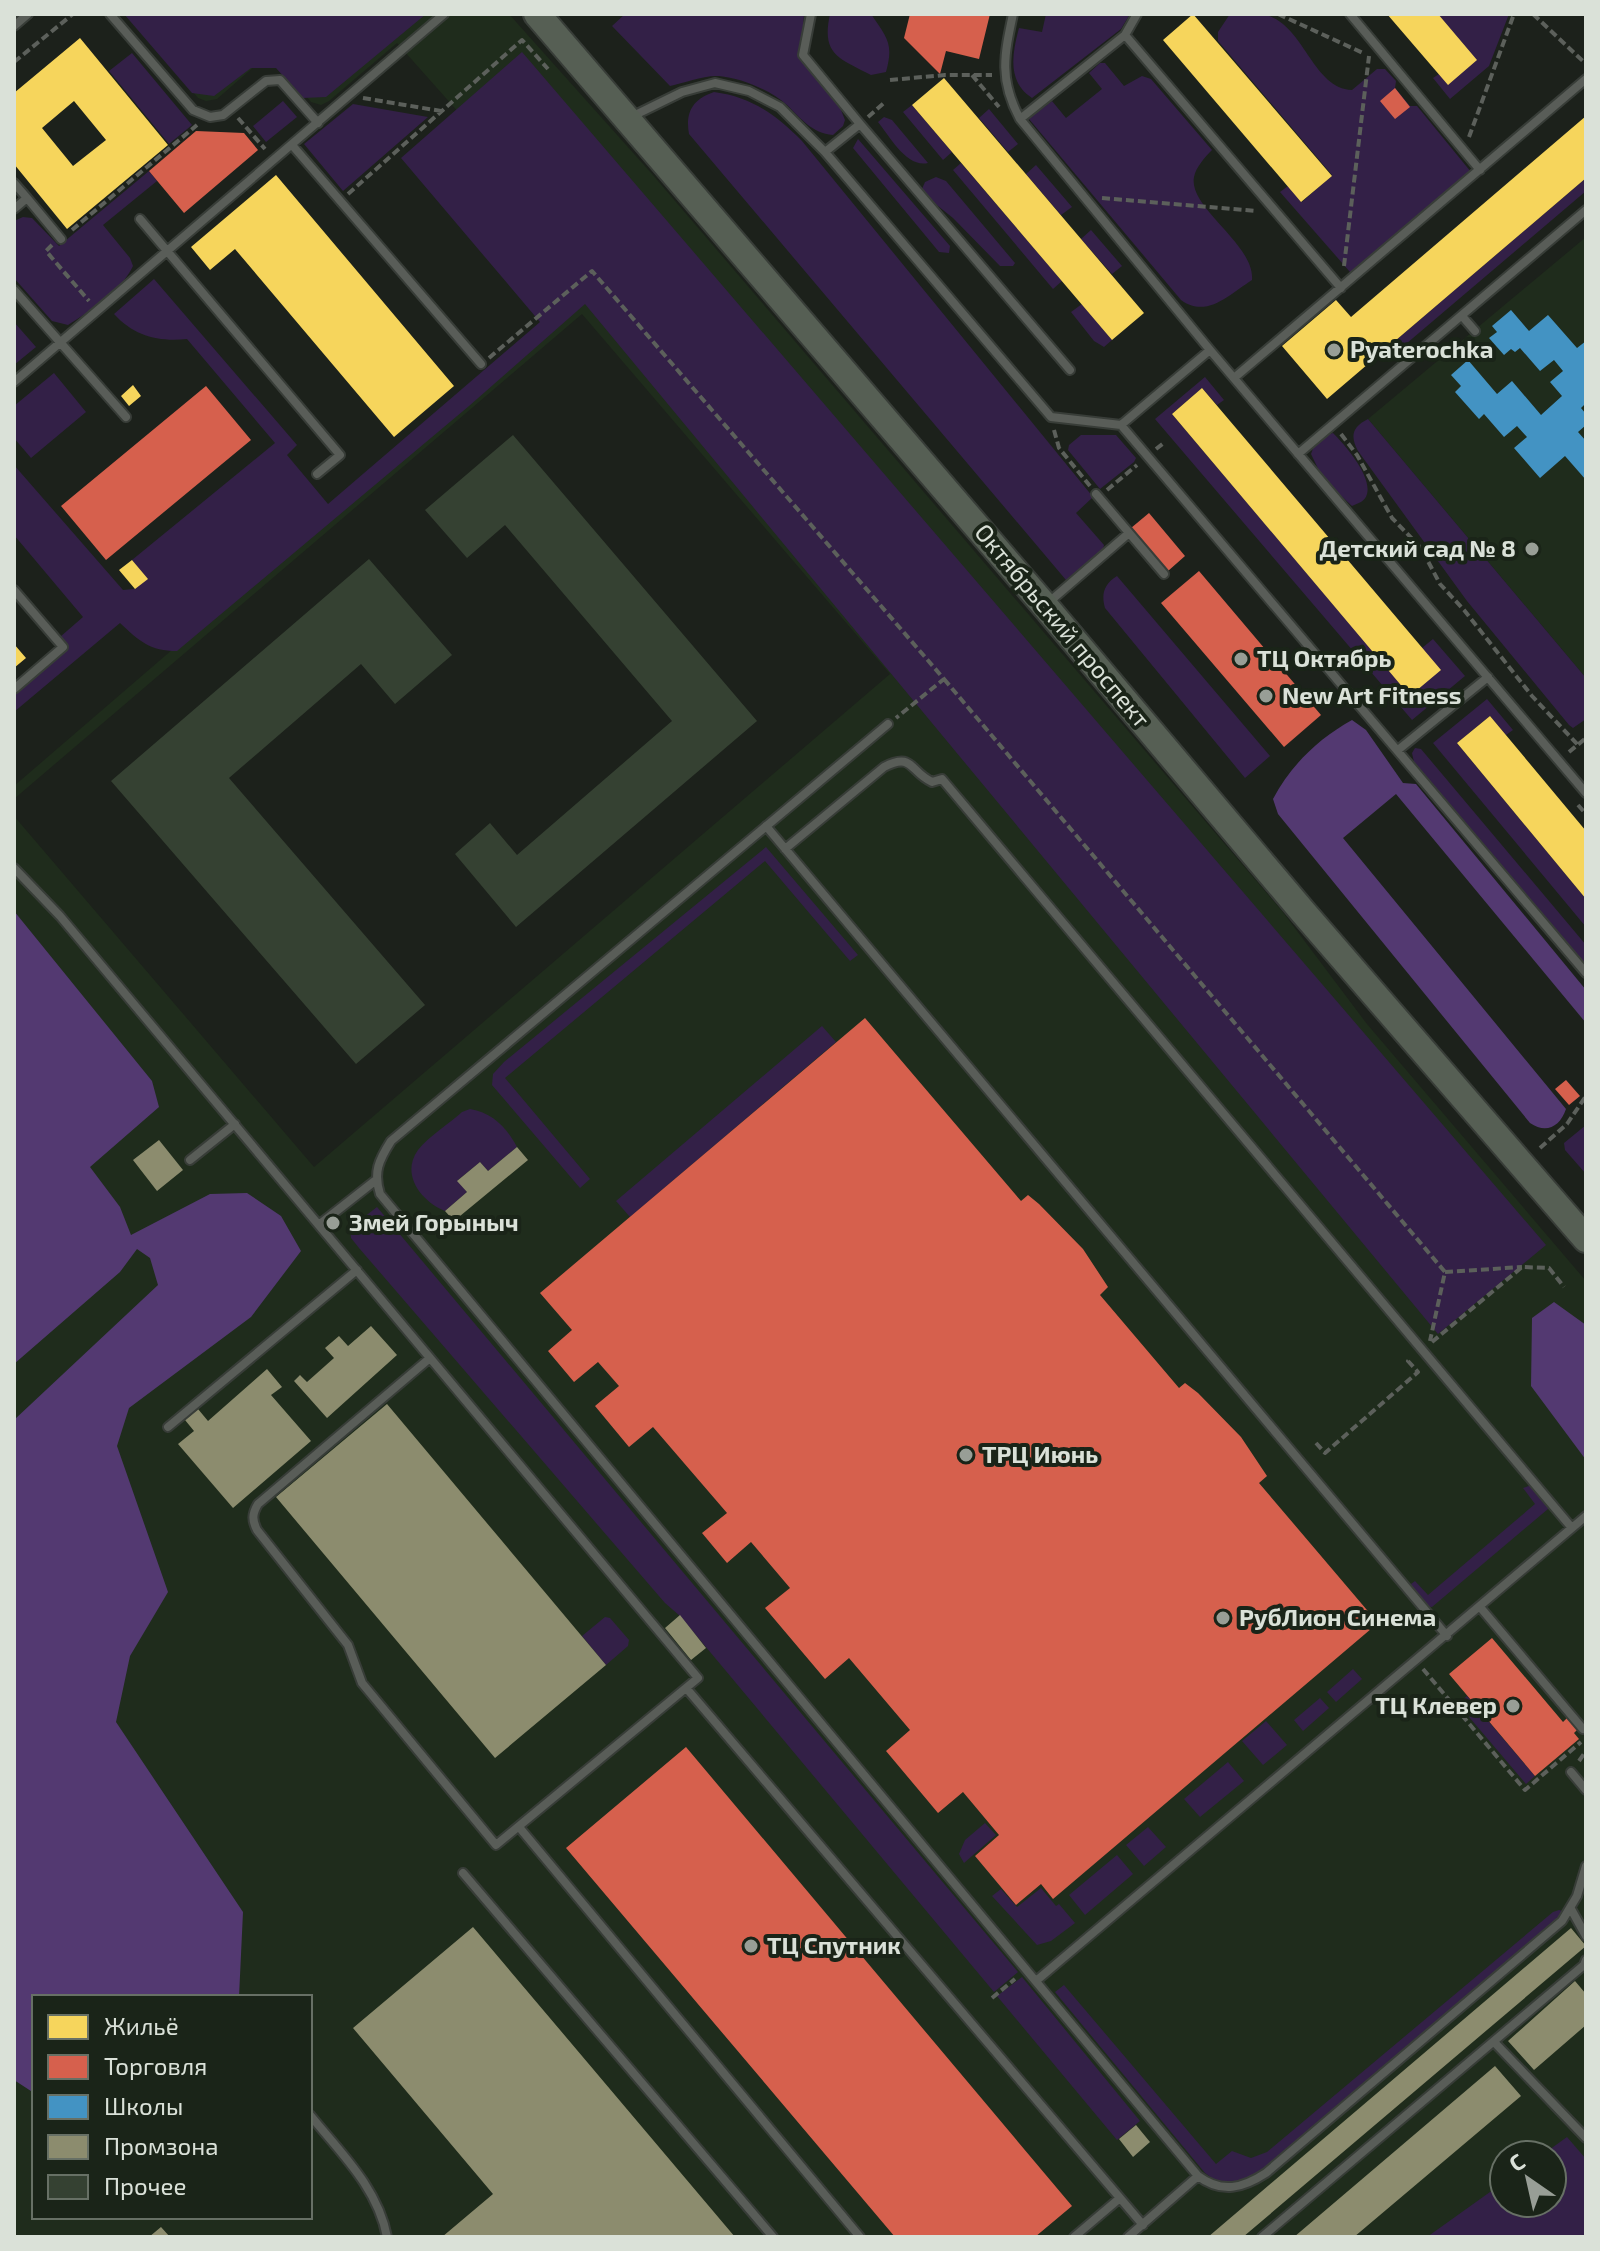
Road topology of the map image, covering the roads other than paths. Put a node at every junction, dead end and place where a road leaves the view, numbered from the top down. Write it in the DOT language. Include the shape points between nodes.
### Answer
graph roads {
  1 [pos="28,14"];
  2 [pos="110,14"];
  3 [pos="444,14"];
  4 [pos="537,14"];
  5 [pos="811,14"];
  6 [pos="1013,14"];
  7 [pos="1137,14"];
  8 [pos="1350,14"];
  9 [pos="14,26"];
  10 [pos="1125,35"];
  11 [pos="1586,79"];
  12 [pos="628,118"];
  13 [pos="1020,119"];
  14 [pos="318,123"];
  15 [pos="860,124"];
  16 [pos="292,145"];
  17 [pos="825,152"];
  18 [pos="1480,170"];
  19 [pos="14,183"];
  20 [pos="27,198"];
  21 [pos="14,209"];
  22 [pos="1586,210"];
  23 [pos="140,219"];
  24 [pos="61,239"];
  25 [pos="168,251"];
  26 [pos="1341,288"];
  27 [pos="14,290"];
  28 [pos="1462,316"];
  29 [pos="1475,331"];
  30 [pos="61,342"];
  31 [pos="1210,350"];
  32 [pos="481,364"];
  33 [pos="1070,370"];
  34 [pos="1234,378"];
  35 [pos="14,382"];
  36 [pos="126,417"];
  37 [pos="1121,425"];
  38 [pos="1298,454"];
  39 [pos="317,474"];
  40 [pos="1098,495"];
  41 [pos="1129,533"];
  42 [pos="1164,574"];
  43 [pos="14,590"];
  44 [pos="1045,606"];
  45 [pos="1488,677"];
  46 [pos="14,689"];
  47 [pos="888,724"];
  48 [pos="1398,750"];
  49 [pos="1586,793"];
  50 [pos="766,826"];
  51 [pos="785,849"];
  52 [pos="14,868"];
  53 [pos="1586,973"];
  54 [pos="235,1124"];
  55 [pos="190,1160"];
  56 [pos="376,1180"];
  57 [pos="320,1224"];
  58 [pos="1586,1239"];
  59 [pos="357,1270"];
  60 [pos="430,1358"];
  61 [pos="168,1427"];
  62 [pos="1586,1516"];
  63 [pos="1572,1528"];
  64 [pos="1480,1607"];
  65 [pos="1447,1636"];
  66 [pos="687,1689"];
  67 [pos="1585,1733"];
  68 [pos="1571,1772"];
  69 [pos="1586,1790"];
  70 [pos="519,1827"];
  71 [pos="1586,1866"];
  72 [pos="463,1873"];
  73 [pos="1571,1909"];
  74 [pos="1586,1936"];
  75 [pos="1586,1960"];
  76 [pos="1036,1981"];
  77 [pos="1495,2043"];
  78 [pos="312,2117"];
  79 [pos="1586,2138"];
  80 [pos="1198,2176"];
  81 [pos="1120,2198"];
  82 [pos="1143,2225"];
  83 [pos="387,2237"];
  84 [pos="773,2237"];
  85 [pos="860,2237"];
  86 [pos="1074,2237"];
  87 [pos="1128,2237"];
  88 [pos="1262,2237"];
  1 -- 9 [label="lane"];
  2 -- 14 [label="lane" via="193,110 223,115 266,81 280,80"];
  3 -- 14 [label="lane"];
  4 -- 12 [label="main road, Октябрьский проспект"];
  5 -- 15 [label="lane" via="803,55"];
  6 -- 13 [label="lane" via="1004,75"];
  7 -- 10 [label="lane"];
  8 -- 18 [label="lane"];
  10 -- 13 [label="lane"];
  10 -- 26 [label="lane"];
  11 -- 18 [label="lane"];
  12 -- 17 [label="lane" via="715,83 749,91 780,107"];
  12 -- 44 [label="main road, Октябрьский проспект"];
  13 -- 31 [label="lane"];
  14 -- 16 [label="lane"];
  15 -- 17 [label="lane"];
  15 -- 33 [label="lane"];
  16 -- 25 [label="lane"];
  16 -- 32 [label="lane"];
  17 -- 37 [label="lane" via="1051,417"];
  18 -- 26 [label="lane"];
  19 -- 20 [label="lane"];
  20 -- 21 [label="lane"];
  20 -- 24 [label="lane"];
  22 -- 28 [label="lane"];
  23 -- 25 [label="lane"];
  25 -- 30 [label="lane"];
  25 -- 39 [label="lane" via="340,455"];
  26 -- 34 [label="lane"];
  27 -- 30 [label="lane"];
  28 -- 29 [label="lane"];
  28 -- 38 [label="lane"];
  30 -- 35 [label="lane"];
  30 -- 36 [label="lane"];
  31 -- 34 [label="lane"];
  31 -- 37 [label="lane"];
  34 -- 38 [label="lane"];
  37 -- 48 [label="lane"];
  38 -- 45 [label="lane"];
  40 -- 41 [label="lane"];
  41 -- 42 [label="lane"];
  41 -- 44 [label="lane"];
  43 -- 46 [label="lane" via="63,647"];
  44 -- 58 [label="main road, Октябрьский проспект"];
  45 -- 48 [label="lane"];
  45 -- 49 [label="lane"];
  47 -- 50 [label="lane"];
  48 -- 53 [label="lane"];
  50 -- 51 [label="lane"];
  50 -- 56 [label="lane" via="391,1141 379,1160"];
  51 -- 63 [label="lane" via="896,761 911,764 932,782 942,779"];
  51 -- 65 [label="lane"];
  52 -- 54 [label="lane"];
  54 -- 55 [label="lane"];
  54 -- 57 [label="lane"];
  56 -- 57 [label="lane"];
  56 -- 76 [label="lane" via="380,1194"];
  57 -- 59 [label="lane"];
  59 -- 60 [label="lane"];
  59 -- 61 [label="lane"];
  60 -- 66 [label="lane" via="698,1678"];
  60 -- 70 [label="lane" via="258,1504 253,1522 348,1645 362,1683 496,1845"];
  62 -- 63 [label="lane"];
  63 -- 64 [label="lane"];
  64 -- 65 [label="lane"];
  64 -- 67 [label="lane"];
  65 -- 76 [label="lane"];
  66 -- 70 [label="lane"];
  66 -- 81 [label="lane"];
  68 -- 69 [label="lane"];
  70 -- 85 [label="lane"];
  71 -- 73 [label="lane"];
  72 -- 84 [label="lane"];
  73 -- 74 [label="lane"];
  73 -- 80 [label="lane" via="1266,2173 1222,2189"];
  75 -- 77 [label="lane"];
  76 -- 80 [label="lane"];
  77 -- 79 [label="lane"];
  77 -- 88 [label="lane"];
  78 -- 83 [label="lane" via="368,2186"];
  80 -- 82 [label="lane"];
  81 -- 82 [label="lane"];
  81 -- 86 [label="lane"];
  82 -- 87 [label="lane"];
}
